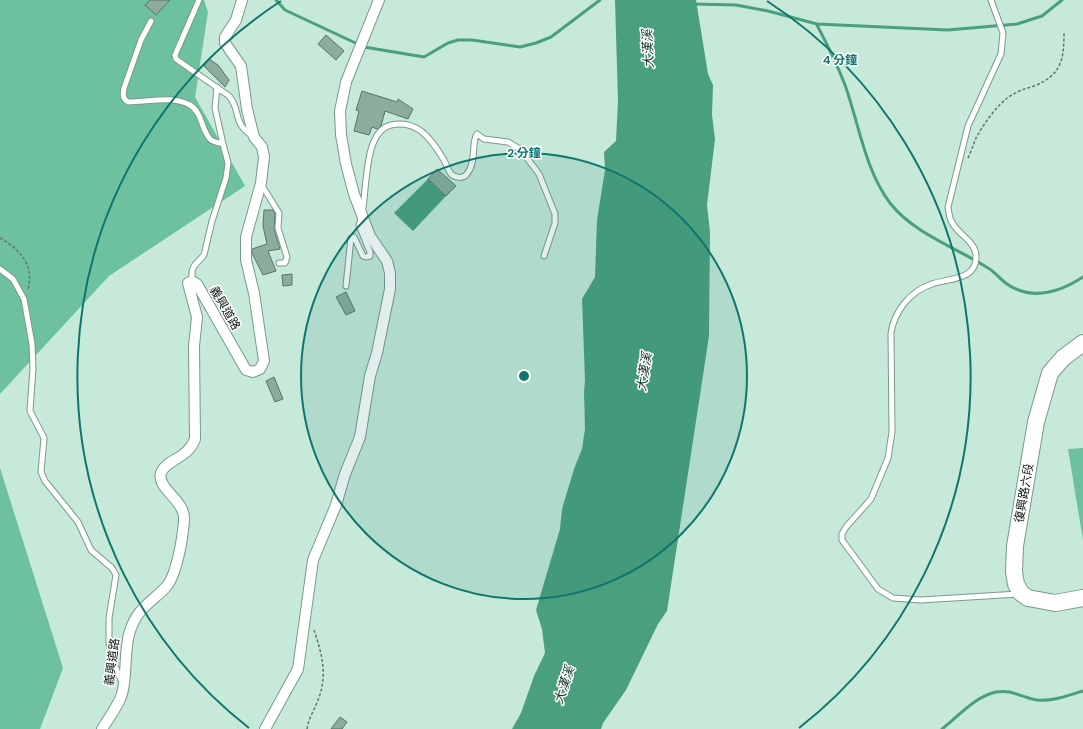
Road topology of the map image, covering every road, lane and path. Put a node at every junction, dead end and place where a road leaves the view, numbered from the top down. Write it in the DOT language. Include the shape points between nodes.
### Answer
graph roads {
  1 [pos="199,0"];
  2 [pos="242,0"];
  3 [pos="379,0"];
  4 [pos="991,0"];
  5 [pos="150,21"];
  6 [pos="1064,32"];
  7 [pos="218,87"];
  8 [pos="254,137"];
  9 [pos="223,144"];
  10 [pos="967,160"];
  11 [pos="260,183"];
  12 [pos="363,217"];
  13 [pos="0,238"];
  14 [pos="544,256"];
  15 [pos="279,263"];
  16 [pos="0,269"];
  17 [pos="192,281"];
  18 [pos="346,286"];
  19 [pos="24,299"];
  20 [pos="1083,343"];
  21 [pos="1021,593"];
  22 [pos="1083,598"];
  23 [pos="305,614"];
  24 [pos="123,684"];
  25 [pos="102,729"];
  26 [pos="265,729"];
  27 [pos="308,729"];
  1 -- 7 [label="lane" via="175,55 176,59"];
  2 -- 8 [label="street, 義興道路" via="236,20 225,37 225,43 241,66"];
  3 -- 12 [label="street" via="346,82 340,111 346,164"];
  4 -- 21 [label="lane" via="1003,33 1001,54 968,126 948,207 953,225 974,247 975,265 964,276 931,284 911,297 897,311 891,333 892,432 888,458 871,499 846,527 842,540 878,589 893,598 921,600"];
  5 -- 9 [label="lane" via="124,88 124,99 128,102 169,100 190,105 197,111 208,137"];
  6 -- 10 [label="path" via="1064,52 1060,67 1054,75 1006,99 977,138"];
  7 -- 8 [label="lane" via="233,100 241,127"];
  7 -- 9 [label="lane" via="216,114"];
  8 -- 11 [label="street, 義興道路" via="262,147 264,157"];
  9 -- 17 [label="lane" via="228,163 226,178 204,255 194,266"];
  11 -- 15 [label="lane" via="279,212 278,228 287,258 285,263"];
  11 -- 17 [label="street, 義興道路" via="246,238 246,260 254,293 264,361 260,369 253,372 246,370"];
  12 -- 14 [label="lane" via="366,171 372,145 389,125 402,123 422,130 434,144 451,174 462,178 473,162 475,136 478,134 484,139 508,142 520,150 539,174 555,214 555,222"];
  12 -- 18 [label="lane" via="359,225 370,256 363,256 357,240 351,238"];
  12 -- 23 [label="street" via="370,236 386,261 390,273 390,289 370,376 360,437 313,560"];
  13 -- 19 [label="path" via="14,246 25,259 30,273"];
  16 -- 19 [label="lane" via="13,279"];
  17 -- 24 [label="street, 義興道路" via="188,283 188,290 197,317 194,346 195,439 188,452 165,467 161,474 167,489 183,508 183,530 167,586 148,602 130,630"];
  19 -- 24 [label="lane" via="32,344 30,411 44,438 41,472 45,481 78,522 91,550 112,568 116,575 109,618 109,643 114,664"];
  20 -- 21 [label="main road, 復興路六段" via="1063,358 1050,374 1036,422 1014,546 1015,578"];
  21 -- 22 [label="main road" via="1039,602 1055,603"];
  23 -- 26 [label="street" via="298,669"];
  23 -- 27 [label="path" via="321,650 324,667 322,690"];
  24 -- 25 [label="street, 義興道路" via="121,696"];
}
